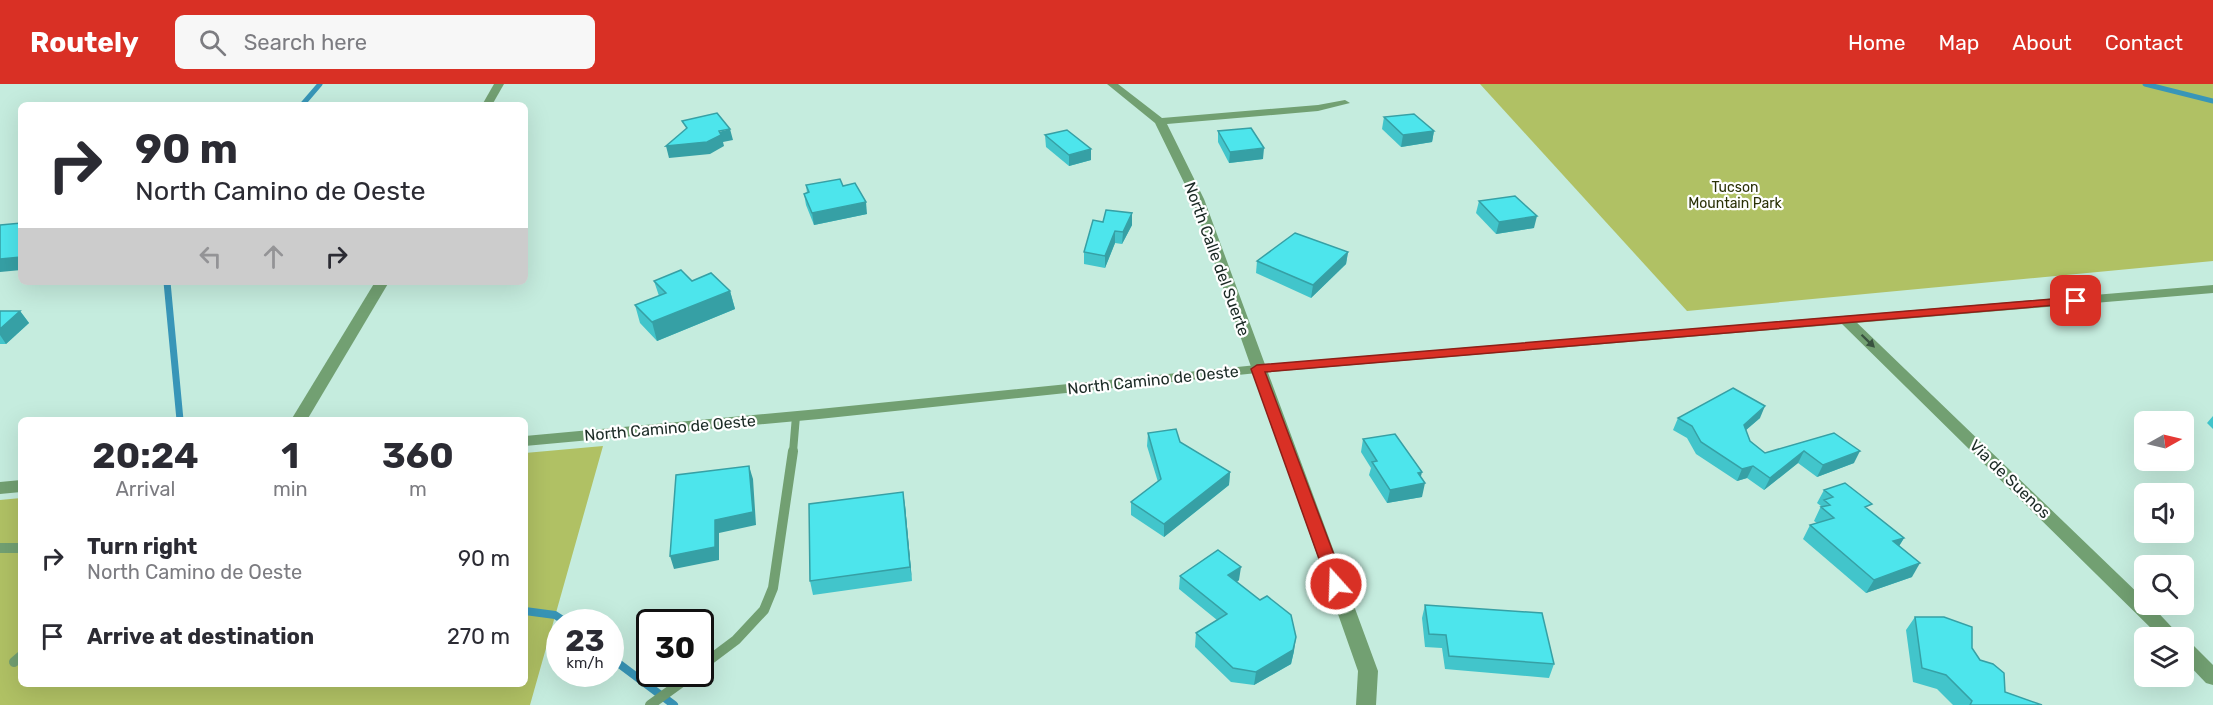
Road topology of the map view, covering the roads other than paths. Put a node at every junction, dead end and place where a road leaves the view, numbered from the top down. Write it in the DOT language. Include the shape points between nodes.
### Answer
graph roads {
  1 [pos="499,84"];
  2 [pos="1112,84"];
  3 [pos="489,102"];
  4 [pos="1345,104"];
  5 [pos="1160,121"];
  6 [pos="380,285"];
  7 [pos="2213,289"];
  8 [pos="1847,321"];
  9 [pos="1257,369"];
  10 [pos="796,416"];
  11 [pos="301,417"];
  12 [pos="528,441"];
  13 [pos="18,486"];
  14 [pos="0,488"];
  15 [pos="0,548"];
  16 [pos="18,548"];
  17 [pos="2162,627"];
  18 [pos="714,657"];
  19 [pos="2194,658"];
  20 [pos="2213,677"];
  21 [pos="675,687"];
  22 [pos="650,705"];
  23 [pos="1366,705"];
  1 -- 3 [label="street"];
  2 -- 5 [label="street, North Calle del Suerte"];
  4 -- 5 [label="street"];
  5 -- 9 [label="street, North Calle del Suerte" via="1198,199"];
  6 -- 11 [label="street"];
  7 -- 8 [label="street, North Camino de Oeste"];
  8 -- 9 [label="street, North Camino de Oeste"];
  8 -- 17 [label="street, Via de Suenos, one-way"];
  9 -- 10 [label="street, North Camino de Oeste"];
  9 -- 23 [label="street, North Calle del Suerte" via="1368,671"];
  10 -- 12 [label="street, North Camino de Oeste"];
  10 -- 18 [label="lane" via="773,588 764,610"];
  13 -- 14 [label="street"];
  15 -- 16 [label="lane"];
  19 -- 20 [label="street"];
  21 -- 22 [label="lane"];
}
